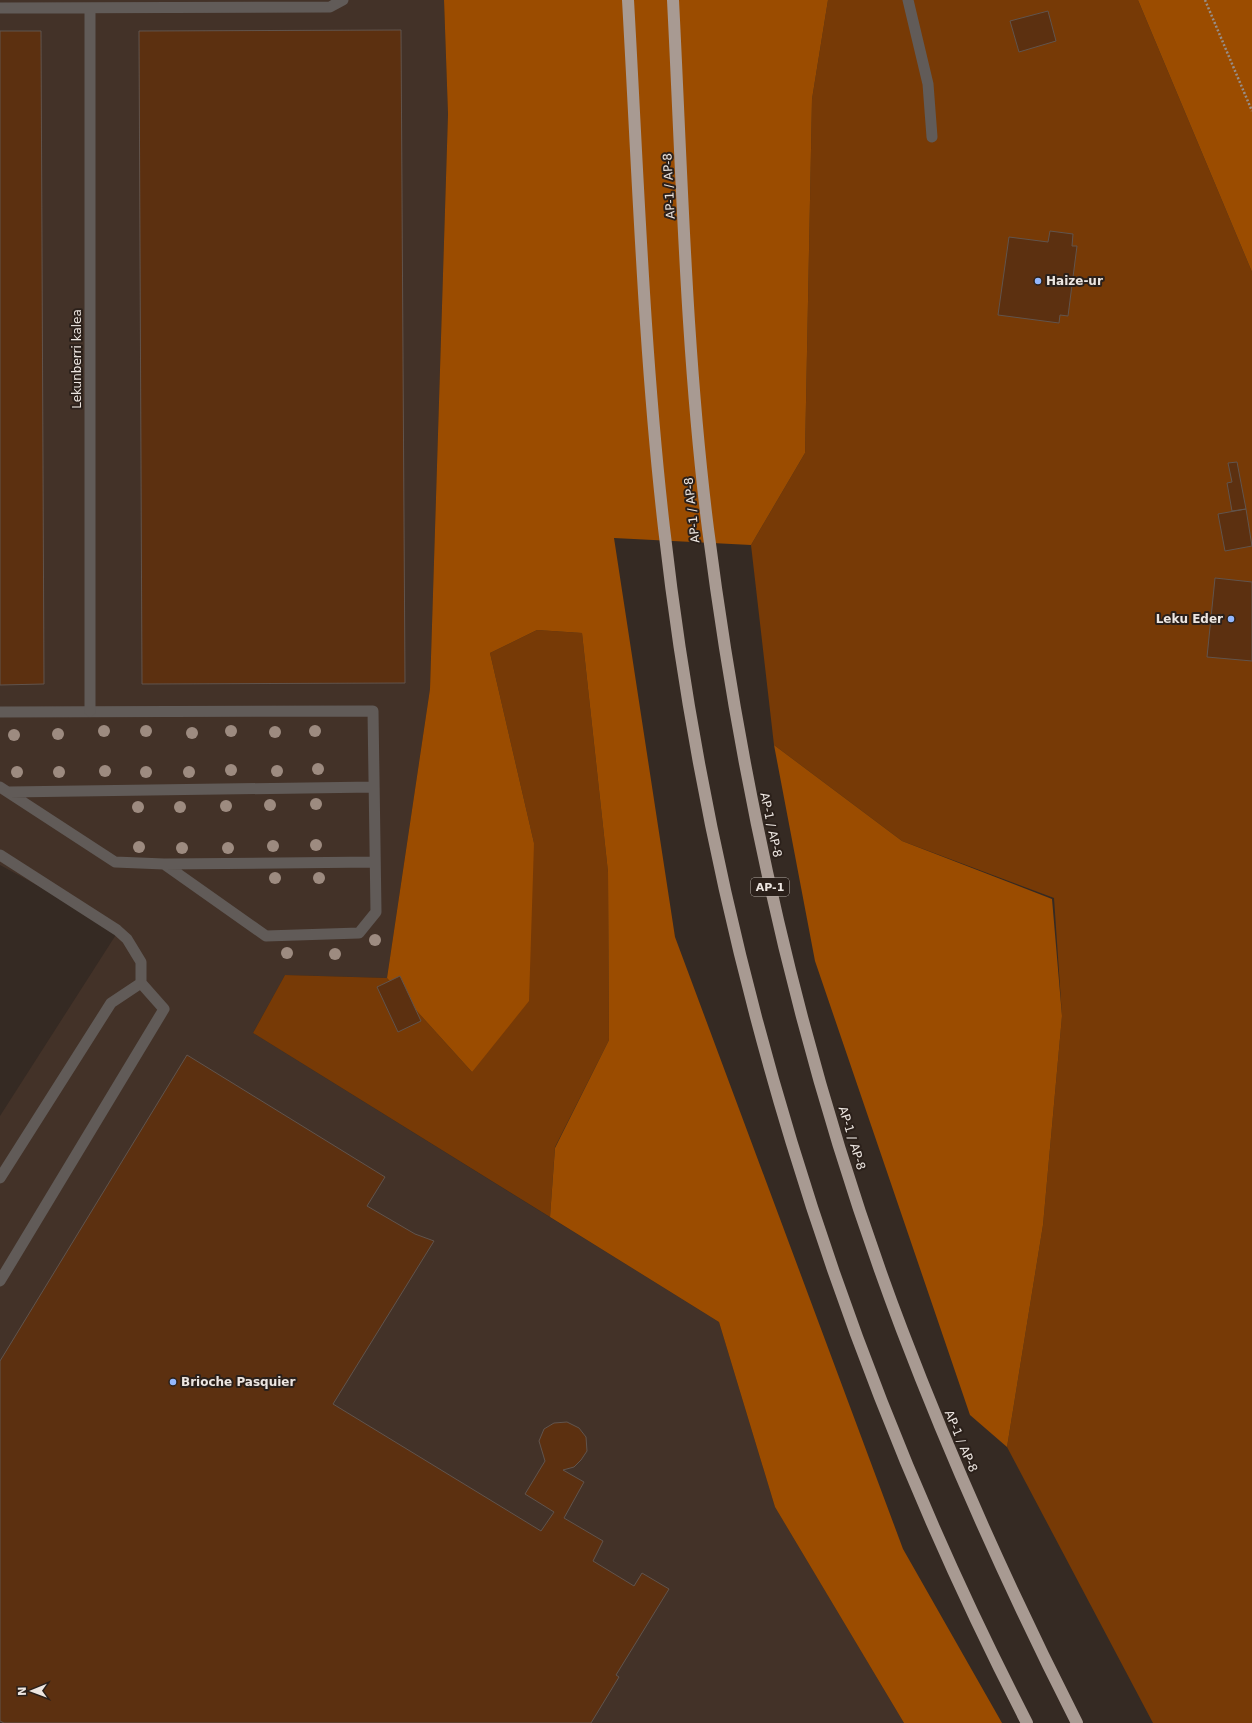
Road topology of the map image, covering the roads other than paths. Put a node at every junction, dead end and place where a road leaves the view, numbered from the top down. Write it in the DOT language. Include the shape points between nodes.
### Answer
graph roads {
  1 [pos="343,0"];
  2 [pos="628,0"];
  3 [pos="673,0"];
  4 [pos="908,0"];
  5 [pos="0,8"];
  6 [pos="90,8"];
  7 [pos="932,137"];
  8 [pos="90,711"];
  9 [pos="0,712"];
  10 [pos="374,788"];
  11 [pos="4,790"];
  12 [pos="0,855"];
  13 [pos="375,862"];
  14 [pos="164,864"];
  15 [pos="141,983"];
  16 [pos="0,1178"];
  17 [pos="0,1281"];
  18 [pos="1027,1723"];
  19 [pos="1078,1723"];
  1 -- 6 [label="street" via="330,7"];
  2 -- 18 [label="highway" via="652,411 664,530 700,766 751,998 783,1113 858,1340 949,1561"];
  3 -- 19 [label="highway, AP-1 / AP-8 / AP-1" via="688,288 707,524 723,641 743,757 794,988 861,1214 900,1326 943,1436 990,1544 1040,1651"];
  4 -- 7 [label="street" via="928,84"];
  5 -- 6 [label="street"];
  6 -- 8 [label="street, Lekunberri kalea"];
  8 -- 9 [label="street"];
  8 -- 10 [label="street" via="373,711"];
  10 -- 11 [label="street"];
  10 -- 13 [label="street"];
  11 -- 14 [label="street" via="115,862"];
  12 -- 15 [label="street" via="127,939 141,962"];
  13 -- 14 [label="street"];
  13 -- 14 [label="street" via="376,912 359,933 266,936"];
  15 -- 16 [label="street" via="111,1003"];
  15 -- 17 [label="street" via="164,1009"];
}
